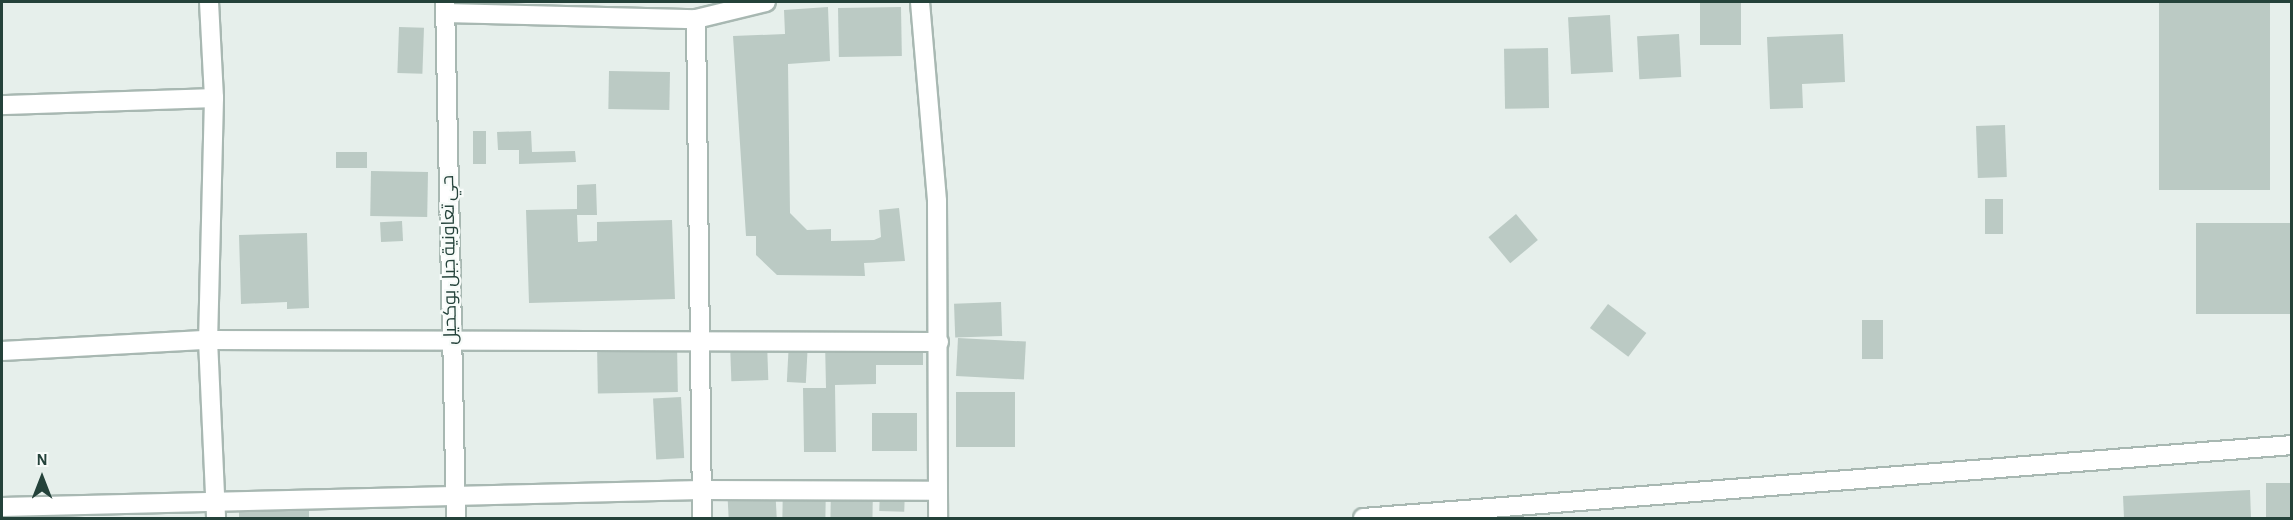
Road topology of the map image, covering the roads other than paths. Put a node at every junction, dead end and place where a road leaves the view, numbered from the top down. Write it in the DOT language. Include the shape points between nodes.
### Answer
graph roads {
  1 [pos="209,2"];
  2 [pos="766,2"];
  3 [pos="920,2"];
  4 [pos="445,7"];
  5 [pos="696,19"];
  6 [pos="214,98"];
  7 [pos="2,105"];
  8 [pos="208,340"];
  9 [pos="939,342"];
  10 [pos="451,343"];
  11 [pos="703,343"];
  12 [pos="2,351"];
  13 [pos="2292,445"];
  14 [pos="701,490"];
  15 [pos="937,491"];
  16 [pos="456,498"];
  17 [pos="2,507"];
  18 [pos="1581,510"];
  19 [pos="216,512"];
  20 [pos="456,519"];
  21 [pos="702,519"];
  22 [pos="938,519"];
  23 [pos="1363,519"];
  1 -- 6 [label="street"];
  2 -- 5 [label="street"];
  3 -- 9 [label="street" via="937,201"];
  4 -- 5 [label="street"];
  4 -- 10 [label="street, حي تعاونية جبل بوكحيل"];
  5 -- 11 [label="street"];
  6 -- 7 [label="street"];
  6 -- 8 [label="street"];
  8 -- 10 [label="street"];
  8 -- 12 [label="street"];
  8 -- 19 [label="street"];
  9 -- 11 [label="street"];
  9 -- 15 [label="street"];
  10 -- 11 [label="street"];
  10 -- 16 [label="street, حي تعاونية جبل بوكحيل"];
  11 -- 14 [label="street"];
  13 -- 18 [label="street"];
  14 -- 15 [label="street"];
  14 -- 16 [label="street"];
  14 -- 21 [label="street"];
  15 -- 22 [label="street"];
  16 -- 19 [label="street"];
  16 -- 20 [label="street, حي تعاونية جبل بوكحيل"];
  17 -- 19 [label="street"];
  18 -- 23 [label="street"];
}
